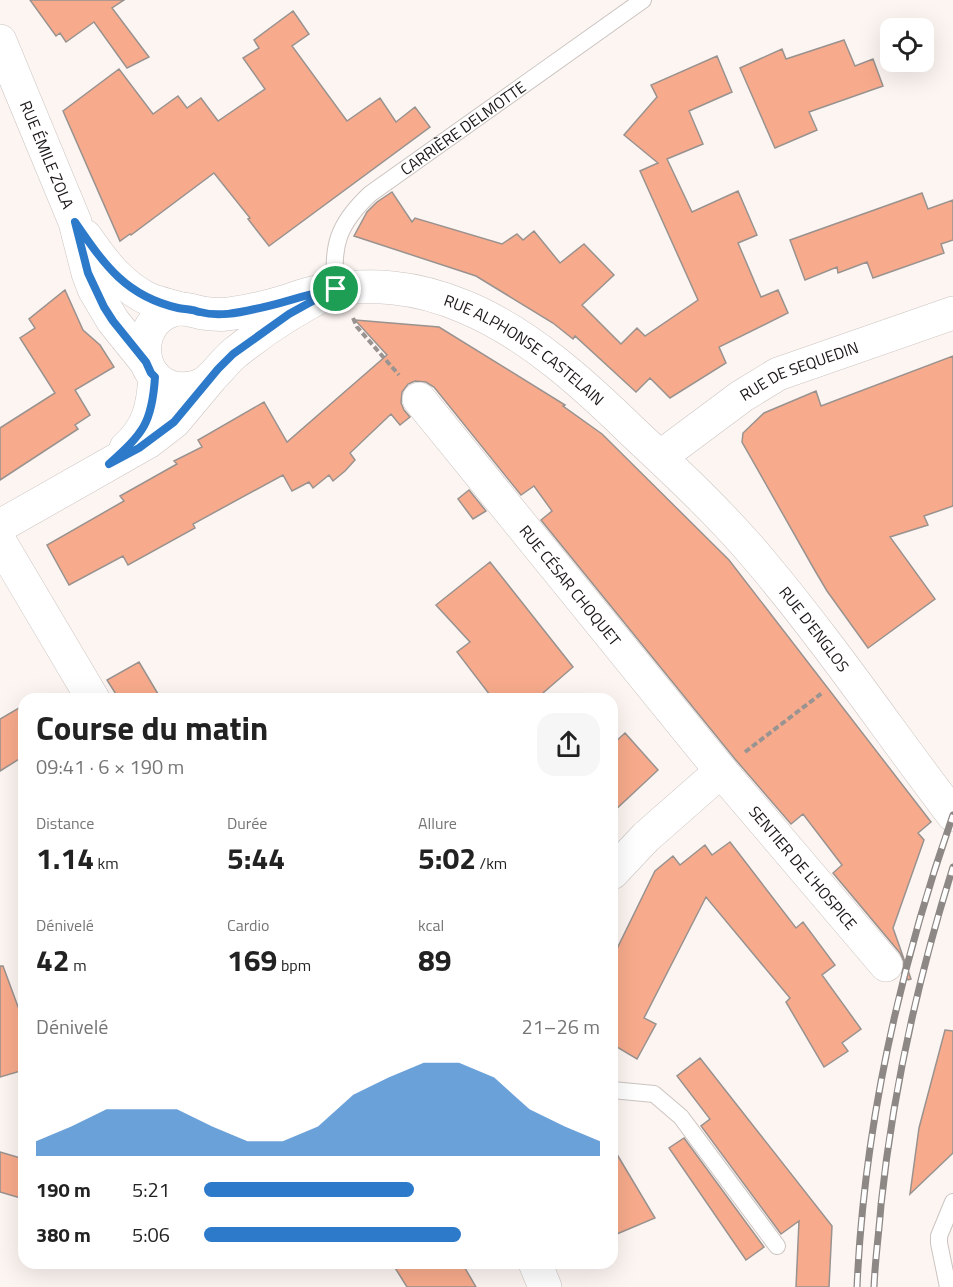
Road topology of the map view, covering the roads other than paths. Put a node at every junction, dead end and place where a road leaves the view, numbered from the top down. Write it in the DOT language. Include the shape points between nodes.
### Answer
graph roads {
  1 [pos="644,0"];
  2 [pos="0,41"];
  3 [pos="75,222"];
  4 [pos="336,289"];
  5 [pos="191,311"];
  6 [pos="953,313"];
  7 [pos="150,369"];
  8 [pos="214,374"];
  9 [pos="419,399"];
  10 [pos="660,457"];
  11 [pos="109,464"];
  12 [pos="0,526"];
  13 [pos="0,542"];
  14 [pos="89,693"];
  15 [pos="721,771"];
  16 [pos="953,815"];
  17 [pos="618,867"];
  18 [pos="886,965"];
  19 [pos="618,1091"];
  20 [pos="953,1202"];
  21 [pos="777,1246"];
  22 [pos="538,1269"];
  23 [pos="545,1287"];
  24 [pos="948,1287"];
  1 -- 4 [label="lane, CARRIÈRE DELMOTTE" via="364,200 339,235 333,267"];
  2 -- 3 [label="main road, RUE ÉMILE ZOLA"];
  3 -- 5 [label="main road" via="124,284 152,300"];
  3 -- 7 [label="main road, RUE ÉMILE ZOLA" via="94,289"];
  4 -- 5 [label="main road, RUE ALPHONSE CASTELAIN" via="248,311"];
  4 -- 8 [label="main road" via="289,314 233,354"];
  4 -- 10 [label="main road, RUE ALPHONSE CASTELAIN" via="405,289 469,309 537,349 577,380"];
  5 -- 7 [label="main road" via="169,311 148,329 144,345"];
  5 -- 8 [label="main road" via="215,324 221,335 224,352"];
  6 -- 10 [label="main road, RUE DE SEQUEDIN" via="778,374"];
  7 -- 8 [label="main road" via="160,381 185,389 198,386"];
  7 -- 11 [label="main road" via="153,401 147,421 137,438"];
  8 -- 11 [label="main road" via="174,422"];
  9 -- 15 [label="main road, RUE CÉSAR CHOQUET"];
  10 -- 16 [label="main road, RUE D'ENGLOS" via="762,563"];
  11 -- 12 [label="main road"];
  13 -- 14 [label="main road"];
  15 -- 17 [label="main road"];
  15 -- 18 [label="main road, SENTIER DE L'HOSPICE"];
  19 -- 21 [label="lane" via="654,1094 681,1117"];
  20 -- 24 [label="lane" via="939,1236"];
  22 -- 23 [label="main road"];
}
